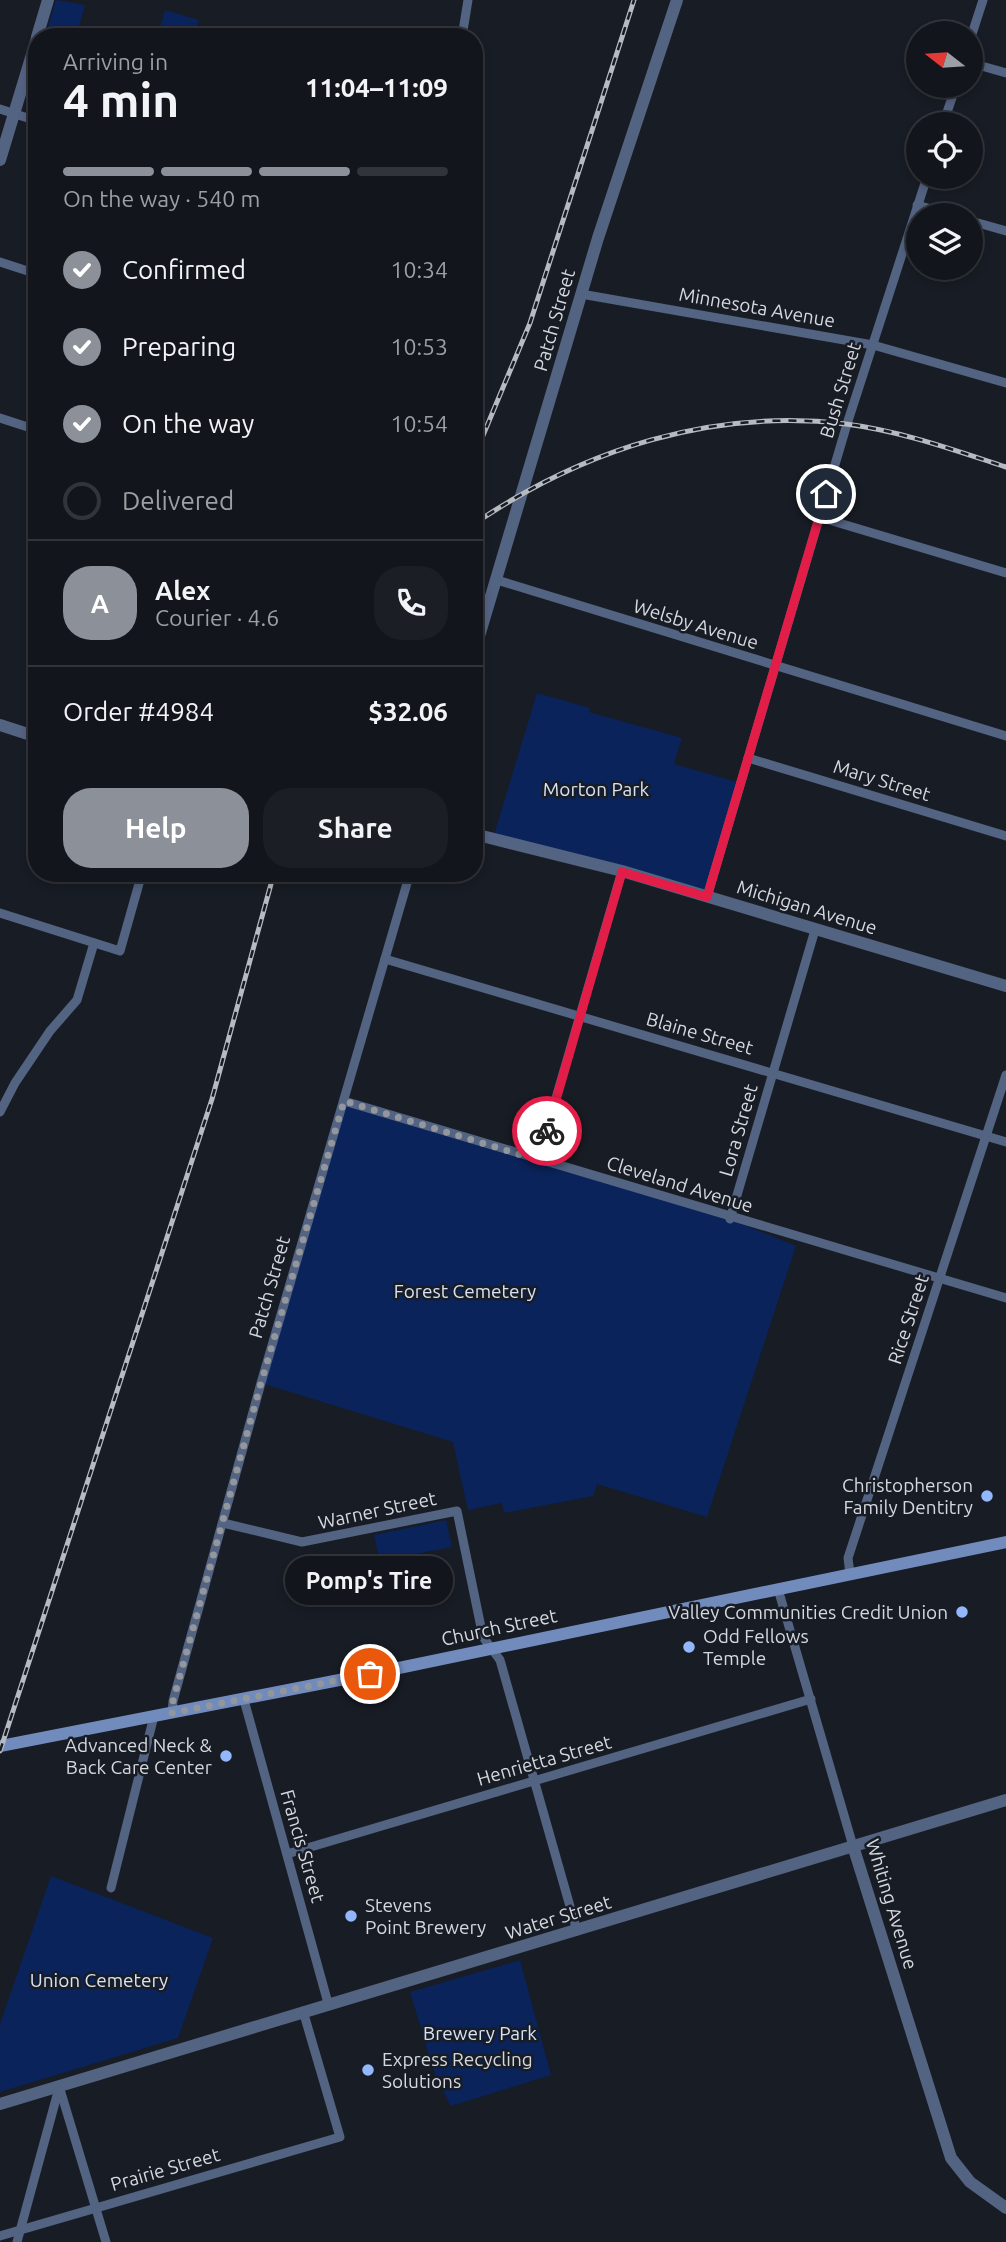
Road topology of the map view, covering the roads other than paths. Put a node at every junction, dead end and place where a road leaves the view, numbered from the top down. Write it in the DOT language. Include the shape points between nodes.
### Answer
graph roads {
  1 [pos="48,0"];
  2 [pos="468,0"];
  3 [pos="677,0"];
  4 [pos="983,0"];
  5 [pos="976,21"];
  6 [pos="40,28"];
  7 [pos="463,28"];
  8 [pos="28,66"];
  9 [pos="984,67"];
  10 [pos="1006,73"];
  11 [pos="0,109"];
  12 [pos="13,113"];
  13 [pos="28,118"];
  14 [pos="0,160"];
  15 [pos="983,224"];
  16 [pos="1006,231"];
  17 [pos="906,242"];
  18 [pos="0,262"];
  19 [pos="28,271"];
  20 [pos="581,294"];
  21 [pos="873,345"];
  22 [pos="1006,383"];
  23 [pos="0,418"];
  24 [pos="28,427"];
  25 [pos="819,517"];
  26 [pos="1006,573"];
  27 [pos="497,580"];
  28 [pos="483,624"];
  29 [pos="776,667"];
  30 [pos="0,725"];
  31 [pos="28,734"];
  32 [pos="1006,736"];
  33 [pos="748,758"];
  34 [pos="483,836"];
  35 [pos="1006,836"];
  36 [pos="622,872"];
  37 [pos="139,882"];
  38 [pos="407,882"];
  39 [pos="707,897"];
  40 [pos="0,913"];
  41 [pos="815,930"];
  42 [pos="94,943"];
  43 [pos="385,958"];
  44 [pos="1006,986"];
  45 [pos="580,1016"];
  46 [pos="773,1073"];
  47 [pos="1006,1075"];
  48 [pos="344,1101"];
  49 [pos="0,1112"];
  50 [pos="986,1136"];
  51 [pos="1006,1142"];
  52 [pos="538,1160"];
  53 [pos="730,1219"];
  54 [pos="939,1279"];
  55 [pos="1006,1298"];
  56 [pos="223,1523"];
  57 [pos="1006,1542"];
  58 [pos="850,1574"];
  59 [pos="778,1589"];
  60 [pos="492,1648"];
  61 [pos="811,1699"];
  62 [pos="244,1700"];
  63 [pos="172,1713"];
  64 [pos="154,1716"];
  65 [pos="0,1746"];
  66 [pos="536,1781"];
  67 [pos="1006,1800"];
  68 [pos="853,1846"];
  69 [pos="287,1854"];
  70 [pos="111,1888"];
  71 [pos="577,1931"];
  72 [pos="328,2003"];
  73 [pos="303,2011"];
  74 [pos="59,2086"];
  75 [pos="0,2104"];
  76 [pos="96,2207"];
  77 [pos="1006,2208"];
  78 [pos="20,2230"];
  79 [pos="0,2236"];
  80 [pos="17,2242"];
  81 [pos="107,2242"];
  1 -- 6 [label="street"];
  2 -- 7 [label="street"];
  3 -- 20 [label="street, Patch Street"];
  4 -- 5 [label="street"];
  8 -- 12 [label="street"];
  9 -- 10 [label="street"];
  11 -- 12 [label="street"];
  12 -- 13 [label="street"];
  12 -- 14 [label="street"];
  15 -- 16 [label="street"];
  17 -- 21 [label="street, Bush Street"];
  18 -- 19 [label="street"];
  20 -- 21 [label="street, Minnesota Avenue"];
  20 -- 27 [label="street, Patch Street"];
  21 -- 22 [label="street, Minnesota Avenue"];
  21 -- 25 [label="street, Bush Street"];
  23 -- 24 [label="street"];
  25 -- 26 [label="street"];
  25 -- 29 [label="street, Bush Street"];
  27 -- 28 [label="street, Patch Street"];
  27 -- 29 [label="street, Welsby Avenue"];
  29 -- 32 [label="street, Welsby Avenue"];
  29 -- 33 [label="street, Bush Street"];
  30 -- 31 [label="street"];
  33 -- 35 [label="street, Mary Street"];
  33 -- 39 [label="street, Bush Street"];
  34 -- 36 [label="street, Michigan Avenue"];
  36 -- 39 [label="street, Michigan Avenue"];
  36 -- 45 [label="street"];
  37 -- 42 [label="street" via="120,951"];
  38 -- 43 [label="street, Patch Street"];
  39 -- 41 [label="street, Michigan Avenue"];
  40 -- 42 [label="street"];
  41 -- 44 [label="street, Michigan Avenue"];
  41 -- 46 [label="street, Lora Street"];
  42 -- 49 [label="street" via="77,1000 50,1031"];
  43 -- 45 [label="street, Blaine Street"];
  43 -- 48 [label="street, Patch Street"];
  45 -- 46 [label="street, Blaine Street"];
  45 -- 52 [label="street"];
  46 -- 50 [label="street, Blaine Street"];
  46 -- 53 [label="street, Lora Street"];
  47 -- 50 [label="street, Rice Street"];
  48 -- 52 [label="street, Cleveland Avenue"];
  48 -- 56 [label="street, Patch Street"];
  50 -- 51 [label="street, Blaine Street"];
  50 -- 54 [label="street, Rice Street"];
  52 -- 53 [label="street, Cleveland Avenue"];
  53 -- 54 [label="street, Cleveland Avenue"];
  54 -- 55 [label="street, Cleveland Avenue"];
  54 -- 58 [label="street, Rice Street" via="848,1558"];
  56 -- 60 [label="street, Warner Street" via="302,1542 457,1511 484,1637"];
  56 -- 63 [label="street, Patch Street"];
  57 -- 58 [label="main road, Church Street"];
  58 -- 59 [label="main road, Church Street"];
  59 -- 60 [label="main road, Church Street"];
  59 -- 61 [label="street, Whiting Avenue"];
  60 -- 62 [label="main road, Church Street"];
  60 -- 66 [label="street" via="500,1660"];
  61 -- 66 [label="street, Henrietta Street"];
  61 -- 68 [label="street, Whiting Avenue"];
  62 -- 63 [label="main road, Church Street"];
  62 -- 69 [label="street, Francis Street"];
  63 -- 64 [label="main road, Church Street"];
  64 -- 65 [label="main road, Church Street"];
  64 -- 70 [label="street"];
  66 -- 69 [label="street, Henrietta Street"];
  66 -- 71 [label="street"];
  67 -- 68 [label="street, Water Street"];
  68 -- 71 [label="street, Water Street"];
  68 -- 77 [label="street, Whiting Avenue" via="951,2158 970,2182"];
  69 -- 72 [label="street, Francis Street"];
  71 -- 72 [label="street, Water Street"];
  72 -- 73 [label="street, Water Street"];
  73 -- 74 [label="street, Water Street"];
  73 -- 76 [label="street, Prairie Street" via="340,2137"];
  74 -- 75 [label="street, Water Street"];
  74 -- 76 [label="street"];
  74 -- 78 [label="street"];
  76 -- 78 [label="street, Prairie Street"];
  76 -- 81 [label="street"];
  78 -- 79 [label="street, Prairie Street"];
  78 -- 80 [label="street"];
}
